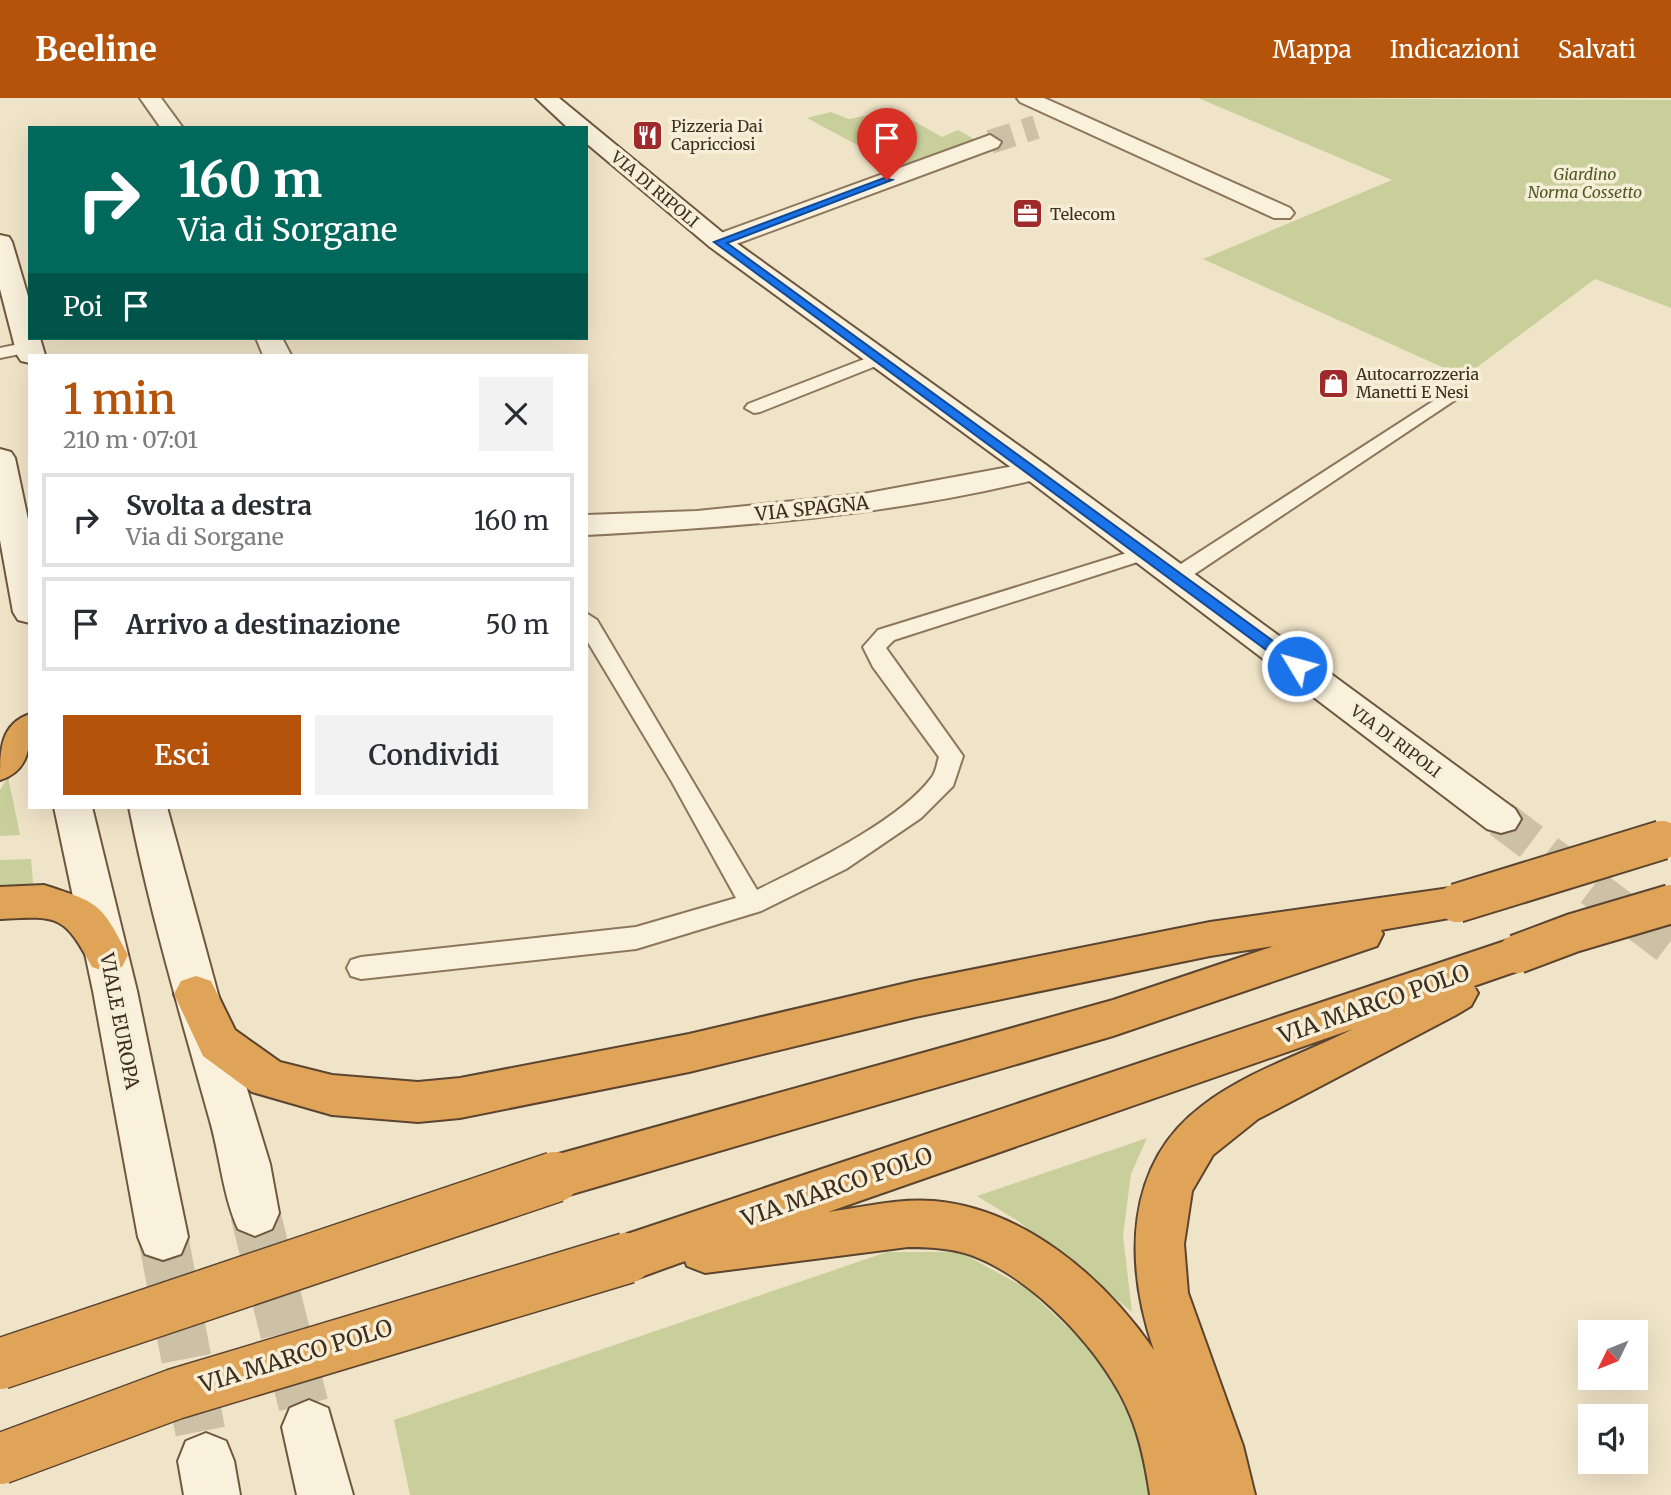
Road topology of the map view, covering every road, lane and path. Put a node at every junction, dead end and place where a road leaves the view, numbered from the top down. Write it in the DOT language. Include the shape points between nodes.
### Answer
graph roads {
  1 [pos="150,98"];
  2 [pos="546,98"];
  3 [pos="1035,101"];
  4 [pos="1070,107"];
  5 [pos="171,126"];
  6 [pos="579,126"];
  7 [pos="1036,127"];
  8 [pos="588,134"];
  9 [pos="990,142"];
  10 [pos="1282,213"];
  11 [pos="0,242"];
  12 [pos="719,242"];
  13 [pos="30,351"];
  14 [pos="0,353"];
  15 [pos="880,358"];
  16 [pos="1452,394"];
  17 [pos="754,408"];
  18 [pos="0,458"];
  19 [pos="1035,471"];
  20 [pos="4,497"];
  21 [pos="588,525"];
  22 [pos="1146,554"];
  23 [pos="17,566"];
  24 [pos="1177,576"];
  25 [pos="28,605"];
  26 [pos="588,623"];
  27 [pos="28,730"];
  28 [pos="0,766"];
  29 [pos="73,809"];
  30 [pos="149,809"];
  31 [pos="1501,819"];
  32 [pos="1666,838"];
  33 [pos="1457,902"];
  34 [pos="0,903"];
  35 [pos="752,904"];
  36 [pos="1671,904"];
  37 [pos="1517,954"];
  38 [pos="107,955"];
  39 [pos="361,968"];
  40 [pos="195,993"];
  41 [pos="255,1213"];
  42 [pos="163,1237"];
  43 [pos="626,1258"];
  44 [pos="0,1364"];
  45 [pos="309,1427"];
  46 [pos="0,1459"];
  47 [pos="325,1495"];
  48 [pos="1178,1495"];
  49 [pos="1227,1495"];
  1 -- 5 [label="street"];
  2 -- 6 [label="street"];
  3 -- 4 [label="street"];
  4 -- 7 [label="street"];
  4 -- 10 [label="street"];
  8 -- 12 [label="street, VIA DI RIPOLI"];
  9 -- 12 [label="street"];
  11 -- 13 [label="street"];
  12 -- 15 [label="street, VIA DI RIPOLI"];
  13 -- 14 [label="lane"];
  15 -- 17 [label="lane"];
  15 -- 19 [label="street, VIA DI RIPOLI"];
  16 -- 24 [label="lane"];
  18 -- 20 [label="street"];
  19 -- 21 [label="street, VIA SPAGNA" via="863,503 697,520"];
  19 -- 22 [label="street, VIA DI RIPOLI"];
  20 -- 23 [label="street"];
  22 -- 24 [label="street, VIA DI RIPOLI"];
  22 -- 35 [label="lane" via="886,635 874,648 951,757 944,780 912,812 837,862"];
  23 -- 25 [label="street"];
  24 -- 31 [label="street, VIA DI RIPOLI"];
  26 -- 35 [label="lane"];
  27 -- 28 [label="highway"];
  29 -- 38 [label="street, VIALE EUROPA"];
  30 -- 40 [label="street"];
  32 -- 33 [label="highway, bridge"];
  33 -- 40 [label="highway" via="1210,939 915,999 689,1053 460,1098 418,1102 332,1095 268,1078 219,1042"];
  33 -- 44 [label="highway, bridge" via="1113,1018 555,1177"];
  34 -- 38 [label="highway" via="44,901 81,915"];
  35 -- 39 [label="lane" via="636,938"];
  36 -- 37 [label="highway, VIA MARCO POLO, bridge"];
  37 -- 43 [label="highway, VIA MARCO POLO"];
  37 -- 49 [label="highway" via="1374,1041 1214,1121 1182,1156 1164,1194 1160,1271 1164,1301"];
  38 -- 42 [label="street, VIALE EUROPA"];
  40 -- 41 [label="street" via="246,1164"];
  43 -- 46 [label="highway, VIA MARCO POLO, bridge" via="214,1381"];
  43 -- 48 [label="highway" via="891,1224 947,1226 989,1237 1074,1294 1136,1370 1168,1441"];
  45 -- 47 [label="street"];
}
